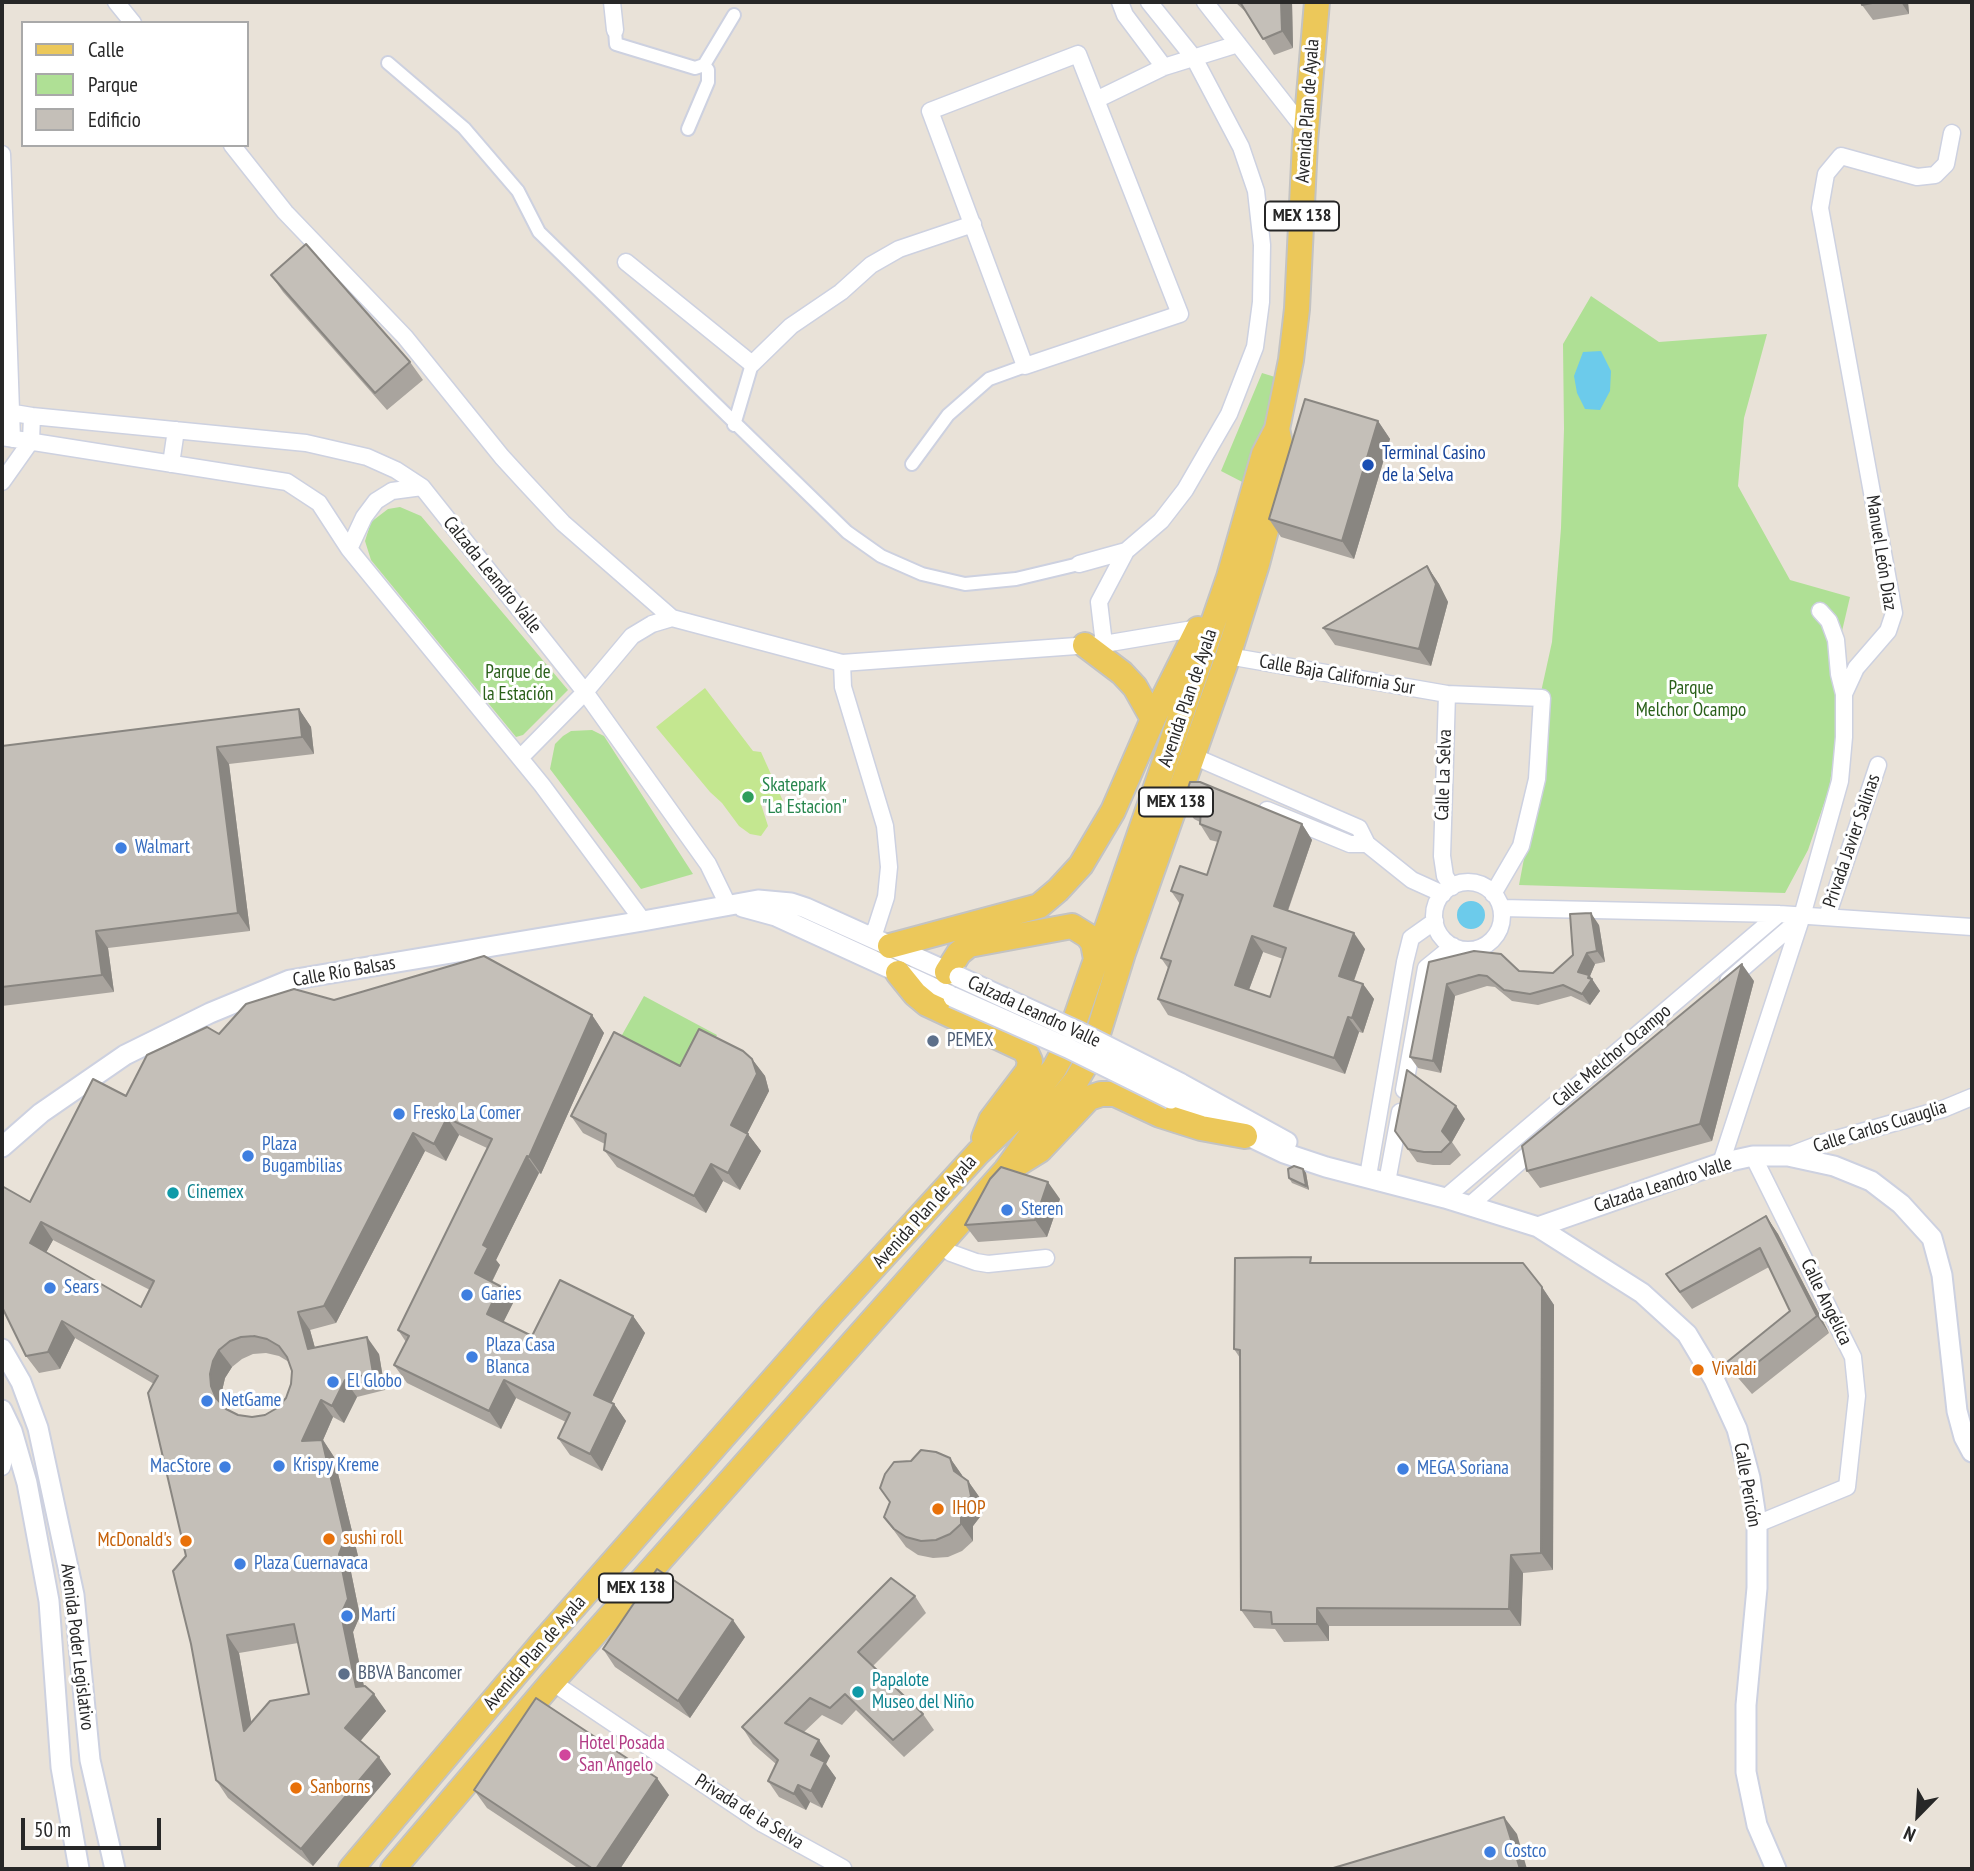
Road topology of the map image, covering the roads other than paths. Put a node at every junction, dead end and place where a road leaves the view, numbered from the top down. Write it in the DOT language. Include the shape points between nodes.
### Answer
graph roads {
  1 [pos="117,2"];
  2 [pos="612,2"];
  3 [pos="1120,2"];
  4 [pos="1149,2"];
  5 [pos="1205,2"];
  6 [pos="1317,2"];
  7 [pos="734,15"];
  8 [pos="131,21"];
  9 [pos="615,30"];
  10 [pos="1238,44"];
  11 [pos="1194,58"];
  12 [pos="388,63"];
  13 [pos="704,65"];
  14 [pos="1164,67"];
  15 [pos="1098,100"];
  16 [pos="688,129"];
  17 [pos="1306,131"];
  18 [pos="1952,132"];
  19 [pos="234,147"];
  20 [pos="2,154"];
  21 [pos="973,224"];
  22 [pos="626,262"];
  23 [pos="752,364"];
  24 [pos="1025,366"];
  25 [pos="6,412"];
  26 [pos="32,416"];
  27 [pos="734,425"];
  28 [pos="145,427"];
  29 [pos="1277,429"];
  30 [pos="176,430"];
  31 [pos="7,438"];
  32 [pos="31,441"];
  33 [pos="142,459"];
  34 [pos="171,464"];
  35 [pos="912,464"];
  36 [pos="2,482"];
  37 [pos="422,487"];
  38 [pos="349,549"];
  39 [pos="1126,551"];
  40 [pos="1079,564"];
  41 [pos="1229,577"];
  42 [pos="1820,611"];
  43 [pos="672,618"];
  44 [pos="1199,628"];
  45 [pos="1094,645"];
  46 [pos="1228,656"];
  47 [pos="842,663"];
  48 [pos="585,692"];
  49 [pos="1447,694"];
  50 [pos="1844,694"];
  51 [pos="1153,719"];
  52 [pos="520,758"];
  53 [pos="1878,765"];
  54 [pos="1185,772"];
  55 [pos="1251,803"];
  56 [pos="1114,808"];
  57 [pos="1367,844"];
  58 [pos="1442,856"];
  59 [pos="1128,867"];
  60 [pos="1471,882"];
  61 [pos="1448,890"];
  62 [pos="1497,901"];
  63 [pos="728,905"];
  64 [pos="1779,914"];
  65 [pos="1802,916"];
  66 [pos="1826,917"];
  67 [pos="643,921"];
  68 [pos="1434,921"];
  69 [pos="1972,927"];
  70 [pos="880,941"];
  71 [pos="1453,946"];
  72 [pos="1096,959"];
  73 [pos="898,973"];
  74 [pos="953,974"];
  75 [pos="1719,988"];
  76 [pos="1175,1091"];
  77 [pos="1972,1097"];
  78 [pos="1553,1133"];
  79 [pos="1245,1136"];
  80 [pos="2,1147"];
  81 [pos="978,1153"];
  82 [pos="1753,1156"];
  83 [pos="1788,1156"];
  84 [pos="1721,1163"];
  85 [pos="1326,1167"];
  86 [pos="1006,1170"];
  87 [pos="1377,1179"];
  88 [pos="1445,1198"];
  89 [pos="1469,1206"];
  90 [pos="1538,1227"];
  91 [pos="941,1245"];
  92 [pos="1046,1258"];
  93 [pos="2,1349"];
  94 [pos="2,1410"];
  95 [pos="12,1432"];
  96 [pos="1972,1452"];
  97 [pos="2,1467"];
  98 [pos="1757,1524"];
  99 [pos="74,1595"];
  100 [pos="50,1601"];
  101 [pos="552,1682"];
  102 [pos="843,1868"];
  103 [pos="79,1869"];
  104 [pos="115,1869"];
  105 [pos="351,1869"];
  106 [pos="393,1869"];
  107 [pos="1776,1869"];
  1 -- 8 [label="street"];
  2 -- 9 [label="street"];
  3 -- 14 [label="street"];
  4 -- 11 [label="street"];
  5 -- 10 [label="street"];
  6 -- 17 [label="main road, Avenida Plan de Ayala / MEX 138"];
  7 -- 13 [label="street"];
  9 -- 13 [label="street" via="616,44 695,68"];
  10 -- 11 [label="street"];
  10 -- 17 [label="street"];
  11 -- 14 [label="street"];
  11 -- 39 [label="street" via="1241,147 1256,191 1262,245 1255,348 1229,414 1185,490 1161,521"];
  12 -- 27 [label="street" via="464,128 518,191 539,232"];
  13 -- 16 [label="street" via="708,82"];
  14 -- 15 [label="street"];
  15 -- 21 [label="street" via="1078,54 930,111"];
  15 -- 24 [label="street" via="1180,314"];
  17 -- 29 [label="main road, Avenida Plan de Ayala / MEX 138" via="1297,309"];
  18 -- 50 [label="street, Manuel León Díaz" via="1946,164 1935,175 1917,177 1841,156 1826,174 1820,208 1894,613 1888,631 1856,668"];
  19 -- 43 [label="street" via="285,212 405,337 524,481 564,523"];
  20 -- 25 [label="street"];
  21 -- 23 [label="street" via="899,249 871,265 841,292 790,326"];
  21 -- 24 [label="street"];
  22 -- 23 [label="street"];
  23 -- 27 [label="street"];
  24 -- 35 [label="street" via="989,379 948,415"];
  25 -- 26 [label="street, Calzada Leandro Valle"];
  25 -- 31 [label="street"];
  26 -- 28 [label="street, Calzada Leandro Valle"];
  26 -- 32 [label="street"];
  27 -- 40 [label="street" via="847,533 922,575 965,584 1016,579"];
  28 -- 30 [label="street, Calzada Leandro Valle"];
  28 -- 33 [label="street"];
  29 -- 41 [label="main road, Avenida Plan de Ayala / MEX 138" via="1264,454"];
  29 -- 46 [label="main road, Avenida Plan de Ayala / MEX 138" via="1284,462"];
  30 -- 34 [label="street"];
  30 -- 37 [label="street, Calzada Leandro Valle" via="306,443 367,457"];
  31 -- 32 [label="street"];
  32 -- 33 [label="street"];
  32 -- 36 [label="street"];
  33 -- 34 [label="street"];
  34 -- 38 [label="street" via="287,482 318,503"];
  37 -- 38 [label="street" via="392,491 376,501"];
  37 -- 48 [label="street, Calzada Leandro Valle"];
  38 -- 52 [label="street"];
  39 -- 40 [label="street"];
  39 -- 45 [label="street" via="1099,602"];
  41 -- 44 [label="main road"];
  41 -- 54 [label="main road, Avenida Plan de Ayala / MEX 138"];
  42 -- 50 [label="street" via="1836,640"];
  43 -- 47 [label="street"];
  43 -- 48 [label="street" via="632,636"];
  44 -- 45 [label="street"];
  44 -- 51 [label="main road"];
  45 -- 47 [label="street"];
  45 -- 51 [label="main road" via="1135,687"];
  46 -- 49 [label="street, Calle Baja California Sur"];
  46 -- 54 [label="main road, Avenida Plan de Ayala / MEX 138"];
  47 -- 70 [label="street" via="843,687 885,826 889,867 876,928"];
  48 -- 52 [label="street"];
  48 -- 63 [label="street, Calzada Leandro Valle" via="708,864"];
  49 -- 58 [label="street, Calle La Selva"];
  49 -- 62 [label="street, Calle Baja California Sur" via="1542,698 1537,779 1521,845"];
  50 -- 65 [label="street, Manuel León Díaz" via="1840,780"];
  51 -- 56 [label="main road"];
  52 -- 67 [label="street"];
  53 -- 66 [label="street, Privada Javier Salinas"];
  54 -- 56 [label="main road"];
  54 -- 57 [label="street" via="1360,828"];
  54 -- 59 [label="main road, Avenida Plan de Ayala / MEX 138"];
  54 -- 86 [label="main road, Avenida Plan de Ayala / MEX 138" via="1087,1062"];
  55 -- 57 [label="street" via="1350,844"];
  56 -- 59 [label="main road"];
  56 -- 70 [label="main road" via="1081,865 1039,906"];
  57 -- 61 [label="street" via="1412,880"];
  58 -- 60 [label="street"];
  58 -- 61 [label="street, Calle La Selva"];
  59 -- 72 [label="main road, Avenida Plan de Ayala / MEX 138"];
  60 -- 61 [label="street"];
  60 -- 62 [label="street"];
  61 -- 68 [label="street" via="1434,912"];
  62 -- 64 [label="street"];
  62 -- 71 [label="street" via="1500,929 1485,946 1475,950"];
  63 -- 67 [label="street, Calle Río Balsas"];
  63 -- 70 [label="street, Calzada Leandro Valle" via="758,900 790,903"];
  63 -- 73 [label="street, Calzada Leandro Valle" via="776,916"];
  64 -- 65 [label="street"];
  64 -- 88 [label="street, Calle Melchor Ocampo"];
  65 -- 66 [label="street"];
  65 -- 75 [label="street"];
  65 -- 84 [label="street"];
  66 -- 69 [label="street"];
  67 -- 80 [label="street, Calle Río Balsas" via="290,980 125,1055"];
  68 -- 71 [label="street" via="1444,940"];
  68 -- 87 [label="street" via="1411,937 1408,950"];
  70 -- 74 [label="street, Calzada Leandro Valle"];
  71 -- 87 [label="street" via="1426,968"];
  72 -- 74 [label="main road" via="1088,936 1072,926 969,945 959,953"];
  72 -- 81 [label="main road, Avenida Plan de Ayala / MEX 138" via="1054,1069 1017,1116"];
  73 -- 76 [label="street, Calzada Leandro Valle, bridge"];
  73 -- 81 [label="main road" via="927,1004 1025,1050 1030,1060 1028,1071 991,1120"];
  74 -- 76 [label="street, Calzada Leandro Valle, bridge" via="1079,1031"];
  76 -- 79 [label="street, Calzada Leandro Valle"];
  76 -- 85 [label="street, Calzada Leandro Valle" via="1286,1141"];
  77 -- 83 [label="street, Calle Carlos Cuauglia"];
  78 -- 89 [label="street, Calle Melchor Ocampo"];
  79 -- 85 [label="street, Calzada Leandro Valle"];
  79 -- 86 [label="main road" via="1200,1128 1115,1094 1101,1094 1089,1098 1040,1150"];
  81 -- 91 [label="main road" via="959,1197 942,1222"];
  81 -- 105 [label="main road, Avenida Plan de Ayala / MEX 138" via="542,1643"];
  82 -- 83 [label="street, Calzada Leandro Valle"];
  82 -- 84 [label="street, Calzada Leandro Valle"];
  82 -- 98 [label="street, Calle Angélica" via="1853,1357 1857,1396 1847,1487"];
  83 -- 96 [label="street, Calzada Leandro Valle" via="1834,1166 1871,1181 1901,1204 1932,1238 1942,1275 1956,1411"];
  84 -- 90 [label="street, Calzada Leandro Valle"];
  85 -- 87 [label="street, Calzada Leandro Valle"];
  86 -- 91 [label="main road, Avenida Plan de Ayala / MEX 138"];
  87 -- 88 [label="street, Calzada Leandro Valle"];
  88 -- 89 [label="street, Calzada Leandro Valle"];
  89 -- 90 [label="street, Calzada Leandro Valle"];
  90 -- 98 [label="street, Calle Pericón" via="1642,1293 1687,1334 1737,1429"];
  91 -- 92 [label="street" via="951,1253 988,1264"];
  91 -- 101 [label="main road, Avenida Plan de Ayala / MEX 138"];
  93 -- 99 [label="street, Avenida Poder Legislativo" via="21,1382 38,1428"];
  94 -- 95 [label="street, Avenida Poder Legislativo"];
  95 -- 97 [label="street"];
  95 -- 100 [label="street, Avenida Poder Legislativo"];
  98 -- 107 [label="street, Calle Pericón" via="1746,1773 1756,1825"];
  99 -- 100 [label="street"];
  99 -- 104 [label="street, Avenida Poder Legislativo" via="90,1760"];
  100 -- 103 [label="street, Avenida Poder Legislativo" via="61,1767"];
  101 -- 102 [label="street, Privada de la Selva" via="763,1824"];
  101 -- 106 [label="main road, Avenida Plan de Ayala / MEX 138"];
}
